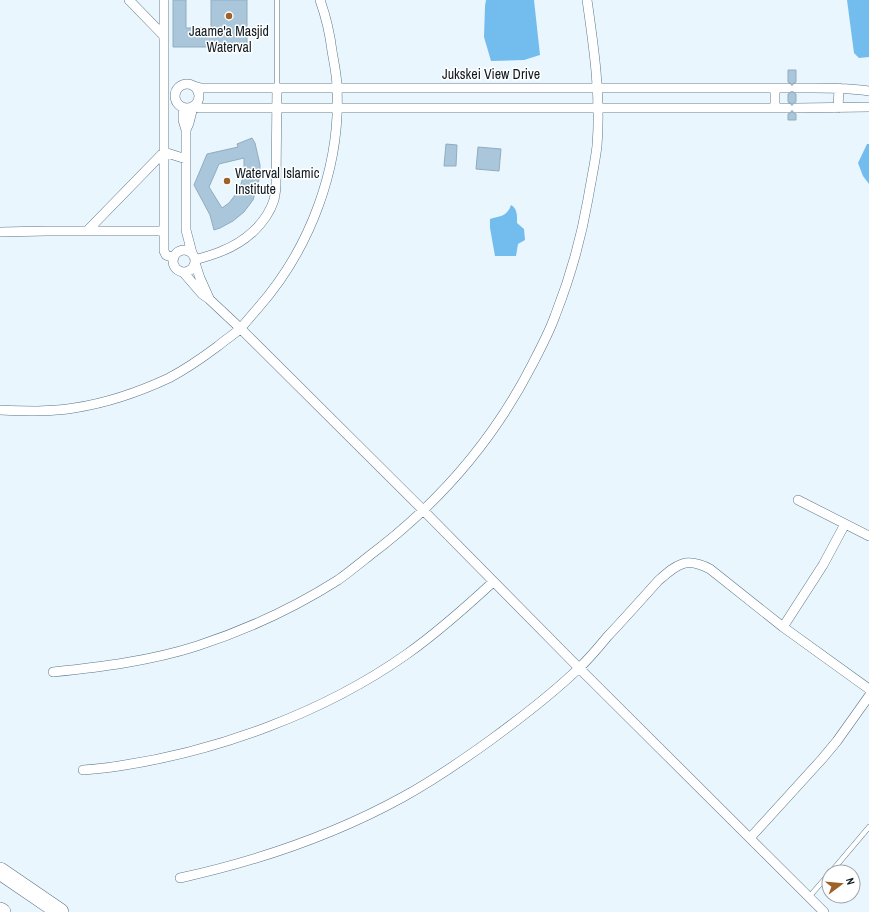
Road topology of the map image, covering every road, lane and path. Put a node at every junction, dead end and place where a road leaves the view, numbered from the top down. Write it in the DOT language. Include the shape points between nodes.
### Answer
graph roads {
  1 [pos="129,0"];
  2 [pos="164,0"];
  3 [pos="277,0"];
  4 [pos="320,0"];
  5 [pos="587,0"];
  6 [pos="164,36"];
  7 [pos="194,86"];
  8 [pos="164,88"];
  9 [pos="178,88"];
  10 [pos="277,88"];
  11 [pos="337,88"];
  12 [pos="598,88"];
  13 [pos="775,88"];
  14 [pos="839,88"];
  15 [pos="869,91"];
  16 [pos="164,105"];
  17 [pos="181,106"];
  18 [pos="194,106"];
  19 [pos="869,107"];
  20 [pos="277,108"];
  21 [pos="337,108"];
  22 [pos="598,108"];
  23 [pos="775,108"];
  24 [pos="838,108"];
  25 [pos="186,130"];
  26 [pos="164,152"];
  27 [pos="186,159"];
  28 [pos="186,230"];
  29 [pos="87,231"];
  30 [pos="0,232"];
  31 [pos="164,232"];
  32 [pos="181,251"];
  33 [pos="174,258"];
  34 [pos="194,259"];
  35 [pos="184,272"];
  36 [pos="210,299"];
  37 [pos="240,328"];
  38 [pos="0,410"];
  39 [pos="798,500"];
  40 [pos="424,511"];
  41 [pos="845,524"];
  42 [pos="869,536"];
  43 [pos="493,582"];
  44 [pos="783,627"];
  45 [pos="579,668"];
  46 [pos="53,672"];
  47 [pos="869,689"];
  48 [pos="869,696"];
  49 [pos="83,770"];
  50 [pos="869,827"];
  51 [pos="750,838"];
  52 [pos="838,864"];
  53 [pos="0,871"];
  54 [pos="180,878"];
  55 [pos="821,883"];
  56 [pos="809,897"];
  57 [pos="60,912"];
  58 [pos="824,912"];
  1 -- 6 [label="street"];
  2 -- 6 [label="street"];
  3 -- 10 [label="lane"];
  4 -- 11 [label="street" via="330,35"];
  5 -- 12 [label="street"];
  6 -- 8 [label="street"];
  7 -- 9 [label="street" via="184,85"];
  7 -- 10 [label="street, Jukskei View Drive"];
  7 -- 18 [label="street" via="199,95"];
  8 -- 9 [label="street"];
  8 -- 16 [label="street"];
  9 -- 17 [label="street" via="175,96"];
  10 -- 11 [label="street, Jukskei View Drive"];
  10 -- 20 [label="street"];
  11 -- 12 [label="street, Jukskei View Drive"];
  11 -- 21 [label="street"];
  12 -- 13 [label="street, Jukskei View Drive"];
  12 -- 22 [label="street"];
  13 -- 14 [label="street, Jukskei View Drive"];
  13 -- 23 [label="street"];
  14 -- 15 [label="street, Jukskei View Drive"];
  14 -- 24 [label="street"];
  16 -- 17 [label="street"];
  16 -- 26 [label="street"];
  17 -- 18 [label="street"];
  17 -- 25 [label="street"];
  18 -- 20 [label="street"];
  18 -- 25 [label="street"];
  19 -- 24 [label="street"];
  20 -- 21 [label="street"];
  20 -- 34 [label="street" via="276,185 270,209 244,240 221,251"];
  21 -- 22 [label="street"];
  21 -- 37 [label="street" via="331,160 320,203 302,245 277,285"];
  22 -- 23 [label="street"];
  22 -- 40 [label="street" via="597,145 582,234 554,319 522,385 500,419 477,452"];
  23 -- 24 [label="street"];
  25 -- 27 [label="street"];
  26 -- 27 [label="street"];
  26 -- 29 [label="street"];
  26 -- 31 [label="street"];
  27 -- 28 [label="street"];
  28 -- 32 [label="street"];
  28 -- 34 [label="street"];
  29 -- 30 [label="street"];
  29 -- 31 [label="street"];
  31 -- 33 [label="street" via="164,251 166,255"];
  32 -- 33 [label="street"];
  32 -- 34 [label="street" via="188,251"];
  33 -- 35 [label="street" via="175,266"];
  34 -- 35 [label="street" via="194,267"];
  34 -- 36 [label="street"];
  35 -- 36 [label="street" via="202,294"];
  36 -- 37 [label="street"];
  37 -- 38 [label="street" via="188,368 170,378 115,399 49,411"];
  37 -- 40 [label="street"];
  39 -- 41 [label="street"];
  40 -- 43 [label="street"];
  40 -- 46 [label="street" via="338,579 253,625 195,647 155,657"];
  41 -- 42 [label="street"];
  41 -- 44 [label="street" via="823,565"];
  43 -- 45 [label="street"];
  43 -- 49 [label="street" via="456,617 407,654 356,686 316,706 253,733 218,744 140,762"];
  44 -- 45 [label="street" via="710,569 693,562 683,564 672,569 658,581"];
  44 -- 47 [label="street"];
  45 -- 51 [label="street"];
  45 -- 54 [label="street" via="517,721 476,751 404,797 316,837 249,860"];
  48 -- 51 [label="street" via="822,759"];
  50 -- 52 [label="lane"];
  51 -- 56 [label="street"];
  53 -- 57 [label="highway"];
  55 -- 56 [label="lane"];
  56 -- 58 [label="street"];
}
